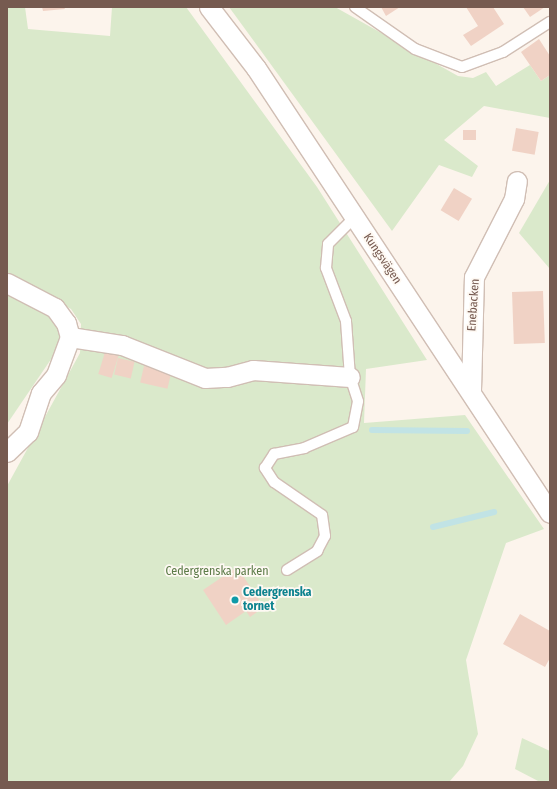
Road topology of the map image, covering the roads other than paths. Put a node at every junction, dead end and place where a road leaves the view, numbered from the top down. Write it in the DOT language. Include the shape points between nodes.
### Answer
graph roads {
  1 [pos="210,7"];
  2 [pos="355,7"];
  3 [pos="550,22"];
  4 [pos="517,181"];
  5 [pos="354,218"];
  6 [pos="7,283"];
  7 [pos="70,337"];
  8 [pos="350,377"];
  9 [pos="471,390"];
  10 [pos="7,452"];
  11 [pos="550,513"];
  12 [pos="287,570"];
  1 -- 5 [label="street, Kungsvägen" via="256,68"];
  2 -- 3 [label="lane" via="415,49 462,67 503,52"];
  4 -- 9 [label="street, Enebacken" via="514,199 474,277"];
  5 -- 8 [label="lane" via="328,244 326,268 346,321"];
  5 -- 9 [label="street, Kungsvägen"];
  6 -- 7 [label="street" via="55,308 66,323"];
  7 -- 8 [label="street" via="122,345 205,378 227,377 253,370"];
  7 -- 10 [label="street" via="56,375 41,393 28,432"];
  8 -- 12 [label="lane" via="358,401 353,427 304,448 274,454 265,468 274,482 322,514 325,536 317,551"];
  9 -- 11 [label="street, Kungsvägen"];
}
